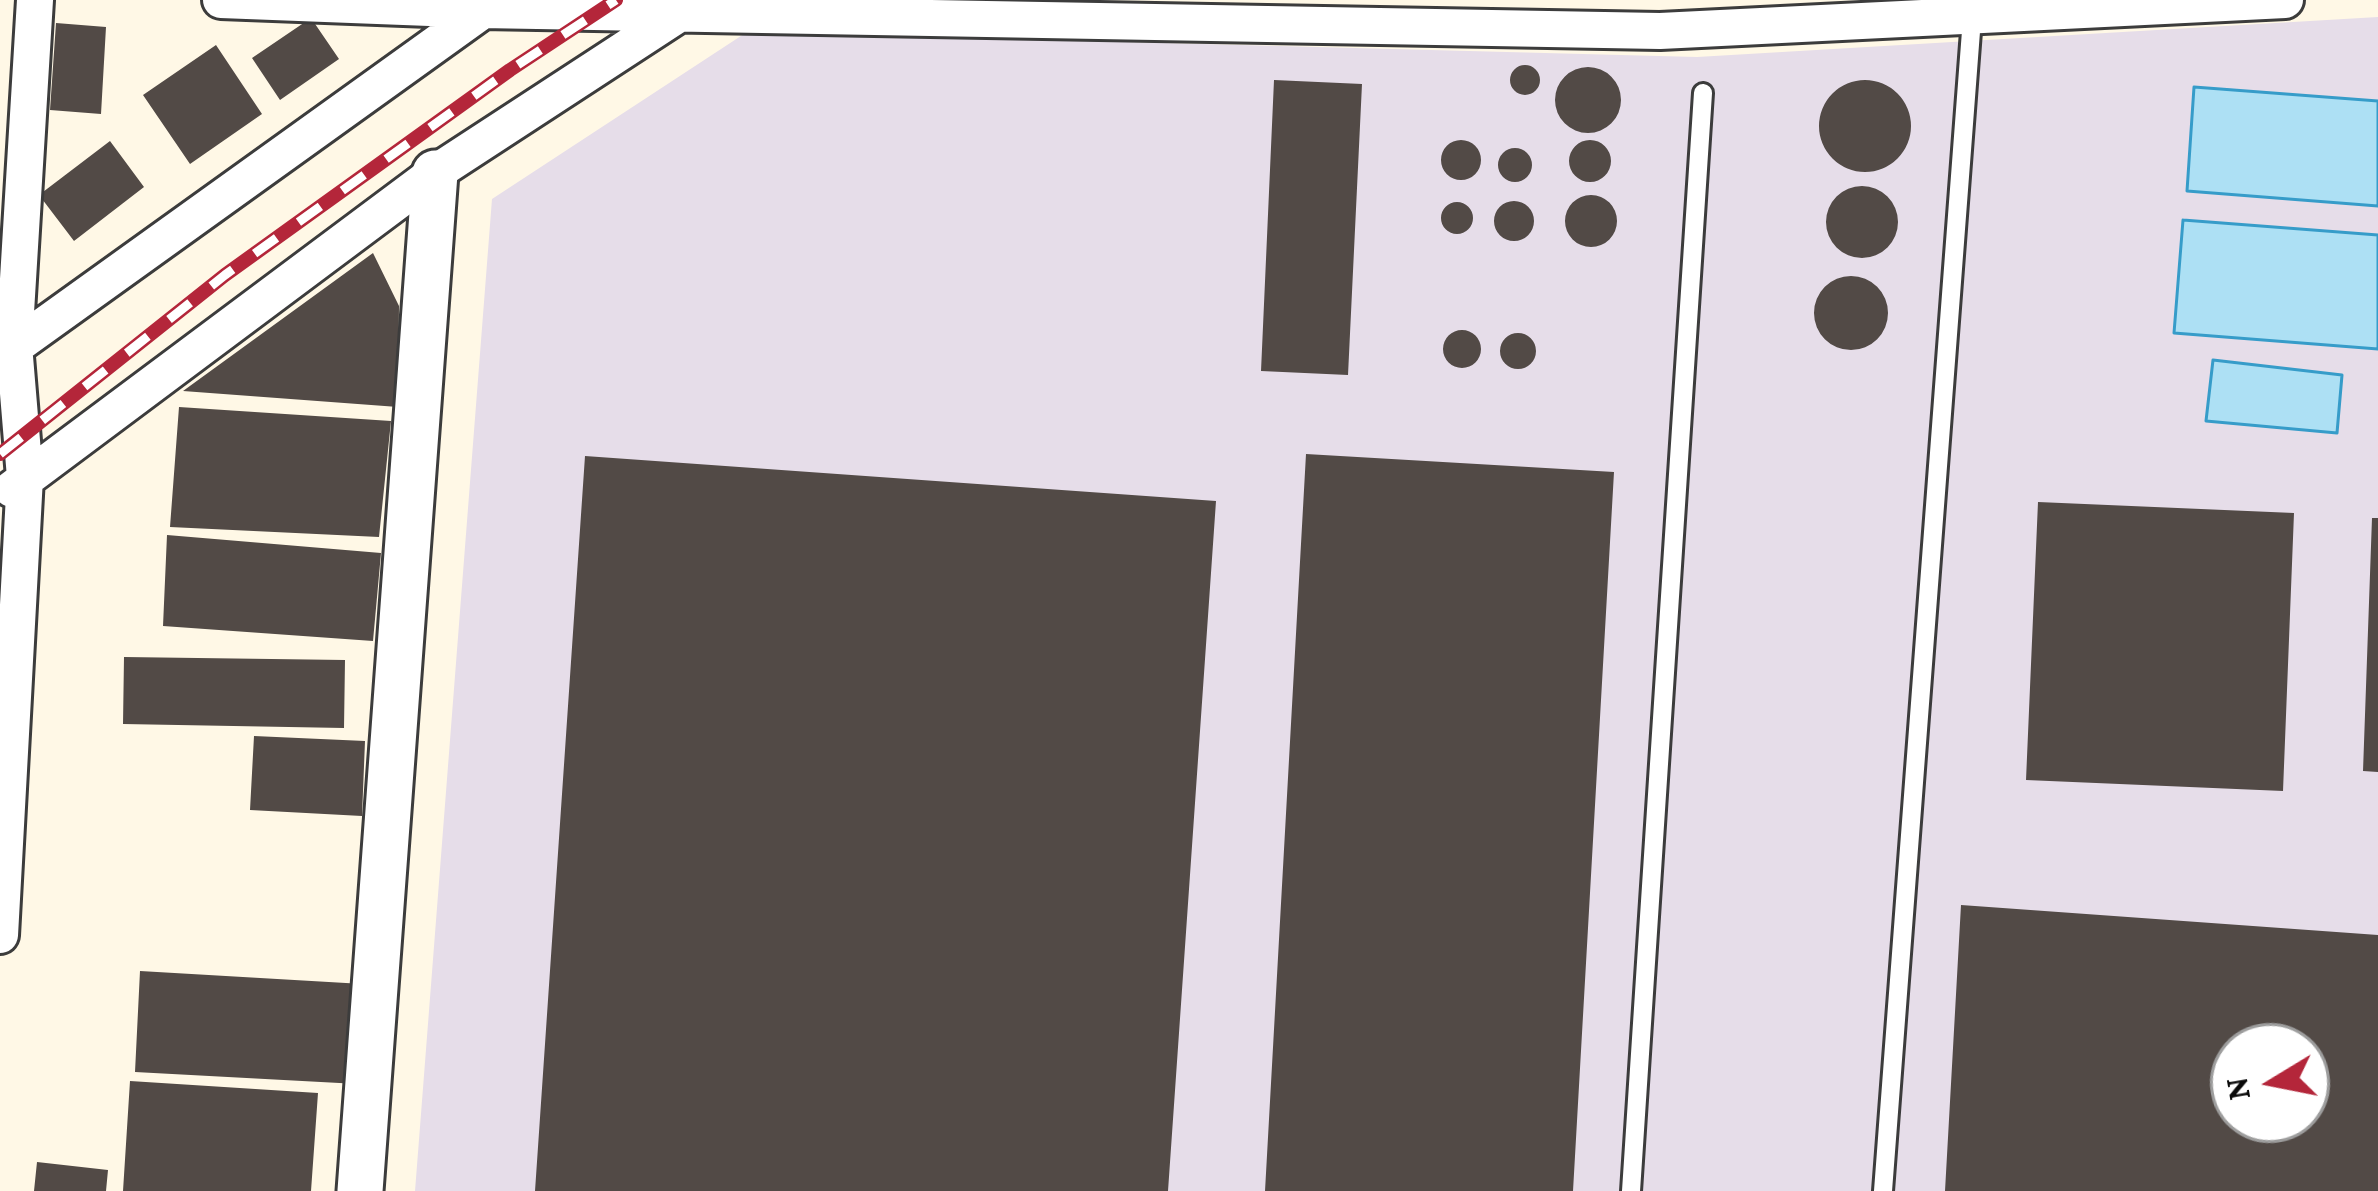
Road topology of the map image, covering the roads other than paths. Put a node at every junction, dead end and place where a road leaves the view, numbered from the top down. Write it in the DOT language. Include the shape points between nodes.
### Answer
graph roads {
  1 [pos="35,0"];
  2 [pos="221,0"];
  3 [pos="2285,0"];
  4 [pos="492,5"];
  5 [pos="693,5"];
  6 [pos="1662,15"];
  7 [pos="1972,18"];
  8 [pos="1702,93"];
  9 [pos="435,172"];
  10 [pos="7,351"];
  11 [pos="13,488"];
  12 [pos="0,935"];
  13 [pos="360,1191"];
  14 [pos="1631,1191"];
  15 [pos="1883,1191"];
  1 -- 10 [label="street"];
  2 -- 4 [label="street"];
  3 -- 7 [label="street"];
  4 -- 5 [label="street"];
  4 -- 10 [label="street"];
  5 -- 6 [label="street"];
  5 -- 9 [label="street"];
  6 -- 7 [label="street"];
  7 -- 15 [label="lane"];
  8 -- 14 [label="lane"];
  9 -- 11 [label="street"];
  9 -- 13 [label="street"];
  10 -- 11 [label="street"];
  11 -- 12 [label="street"];
}
